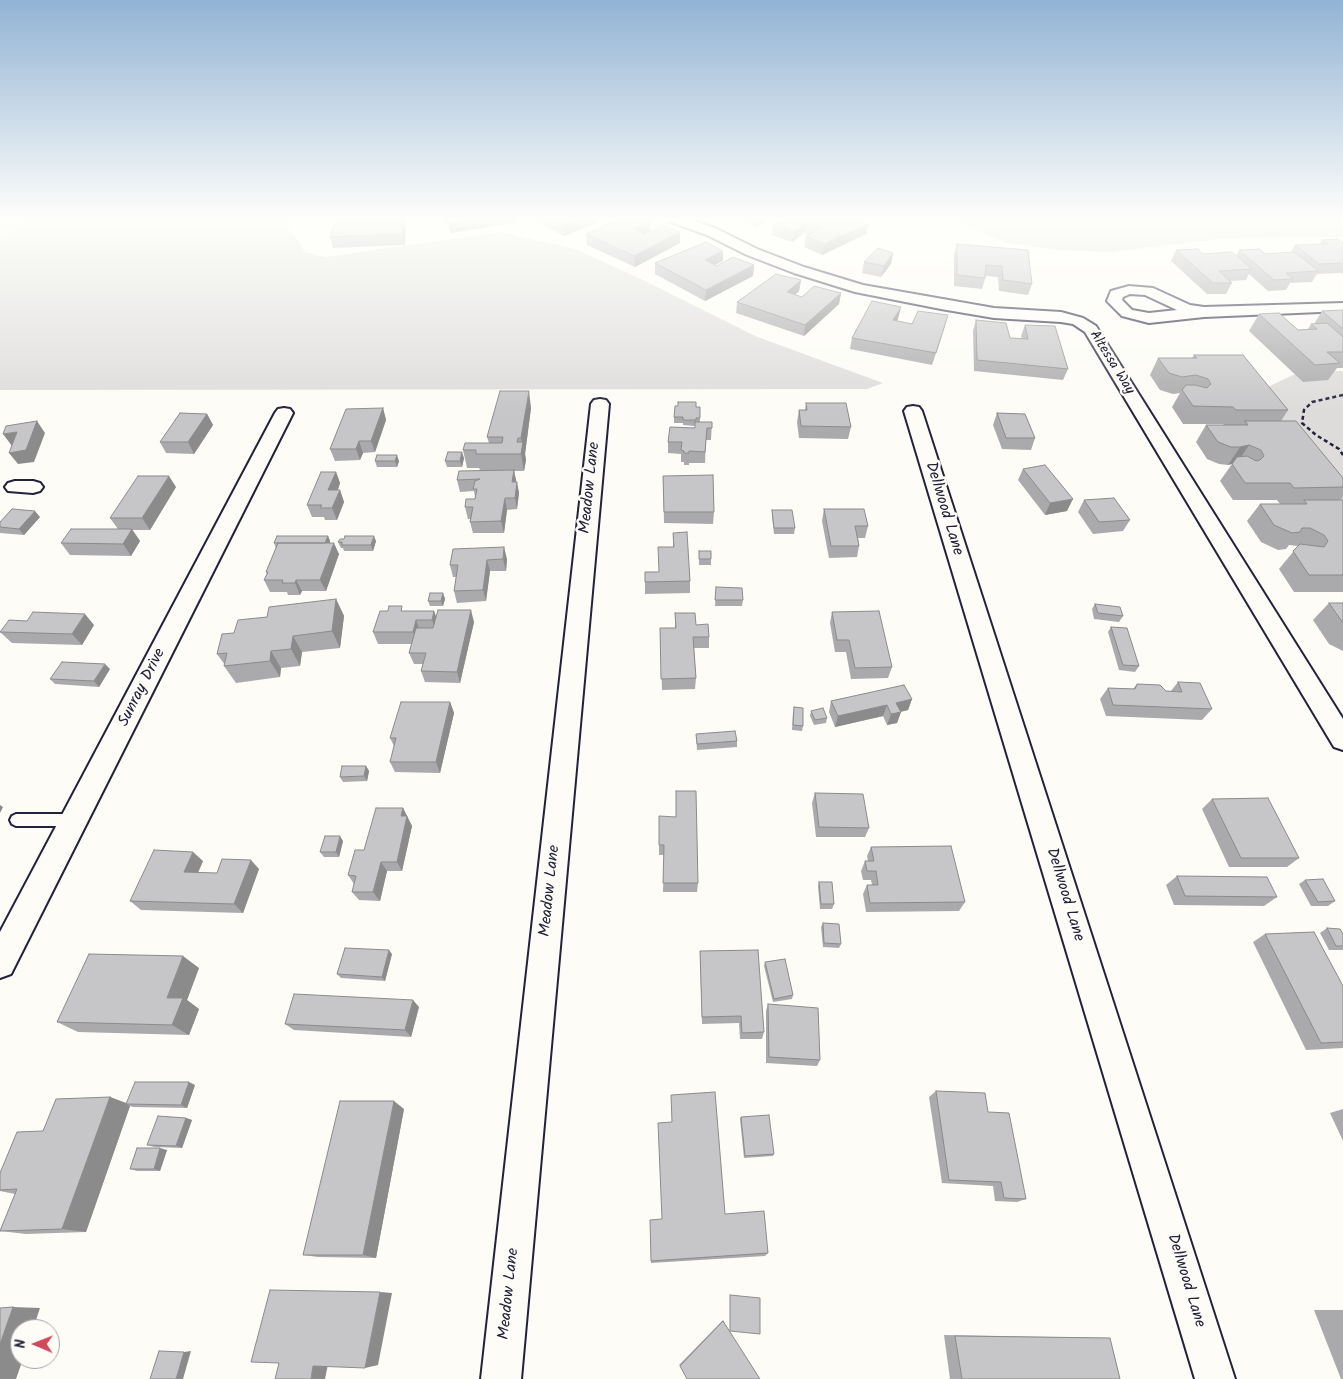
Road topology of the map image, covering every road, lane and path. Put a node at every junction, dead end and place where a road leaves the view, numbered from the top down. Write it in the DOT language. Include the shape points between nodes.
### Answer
graph roads {
  1 [pos="842,283"];
  2 [pos="1343,307"];
  3 [pos="1204,312"];
  4 [pos="1343,396"];
  5 [pos="600,404"];
  6 [pos="913,411"];
  7 [pos="284,413"];
  8 [pos="1343,454"];
  9 [pos="1343,740"];
  10 [pos="16,820"];
  11 [pos="74,820"];
  12 [pos="0,963"];
  13 [pos="502,1379"];
  14 [pos="1215,1379"];
  1 -- 9 [label="street, Altessa Way" via="941,305 994,313 1061,317 1078,321 1091,329"];
  2 -- 3 [label="street"];
  3 -- 3 [label="street" via="1186,309 1148,292 1129,290 1116,294 1114,301 1127,313 1149,318"];
  4 -- 8 [label="path" via="1312,402 1304,410 1302,423"];
  5 -- 13 [label="street, Meadow Lane"];
  6 -- 14 [label="street, Dellwood Lane"];
  7 -- 11 [label="street, Sunray Drive"];
  10 -- 11 [label="lane"];
  11 -- 12 [label="street, Sunray Drive"];
}
